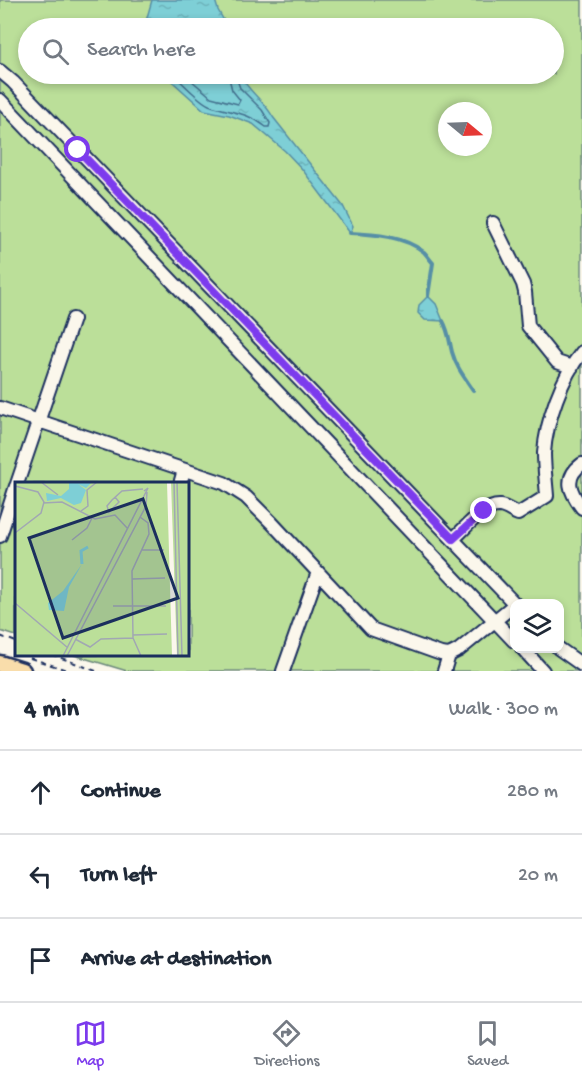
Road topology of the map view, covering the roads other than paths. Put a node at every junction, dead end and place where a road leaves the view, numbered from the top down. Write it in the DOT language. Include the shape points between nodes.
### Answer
graph roads {
  1 [pos="0,71"];
  2 [pos="13,82"];
  3 [pos="0,93"];
  4 [pos="0,100"];
  5 [pos="493,223"];
  6 [pos="73,319"];
  7 [pos="582,352"];
  8 [pos="572,367"];
  9 [pos="0,408"];
  10 [pos="38,421"];
  11 [pos="582,464"];
  12 [pos="184,470"];
  13 [pos="18,482"];
  14 [pos="180,482"];
  15 [pos="15,491"];
  16 [pos="582,508"];
  17 [pos="0,536"];
  18 [pos="453,539"];
  19 [pos="318,572"];
  20 [pos="510,599"];
  21 [pos="510,608"];
  22 [pos="495,620"];
  23 [pos="510,637"];
  24 [pos="564,652"];
  25 [pos="527,653"];
  26 [pos="449,655"];
  27 [pos="0,664"];
  28 [pos="25,664"];
  29 [pos="582,665"];
  30 [pos="282,671"];
  31 [pos="444,671"];
  32 [pos="543,671"];
  1 -- 2 [label="lane"];
  2 -- 3 [label="lane"];
  2 -- 18 [label="lane"];
  4 -- 22 [label="lane"];
  5 -- 8 [label="lane" via="523,284 528,326 557,362"];
  6 -- 10 [label="lane"];
  7 -- 8 [label="lane"];
  8 -- 18 [label="lane" via="552,413 544,451 547,496 518,514 497,506 484,511"];
  9 -- 10 [label="lane"];
  10 -- 12 [label="lane"];
  10 -- 13 [label="lane"];
  11 -- 16 [label="lane" via="570,480 572,494"];
  12 -- 14 [label="lane"];
  12 -- 19 [label="lane" via="224,483 246,497"];
  15 -- 17 [label="lane"];
  18 -- 20 [label="lane"];
  19 -- 26 [label="lane" via="371,628"];
  19 -- 30 [label="lane"];
  21 -- 22 [label="lane"];
  22 -- 23 [label="lane"];
  22 -- 26 [label="lane"];
  24 -- 29 [label="lane"];
  25 -- 32 [label="lane"];
  26 -- 31 [label="lane"];
  27 -- 28 [label="main road"];
}
